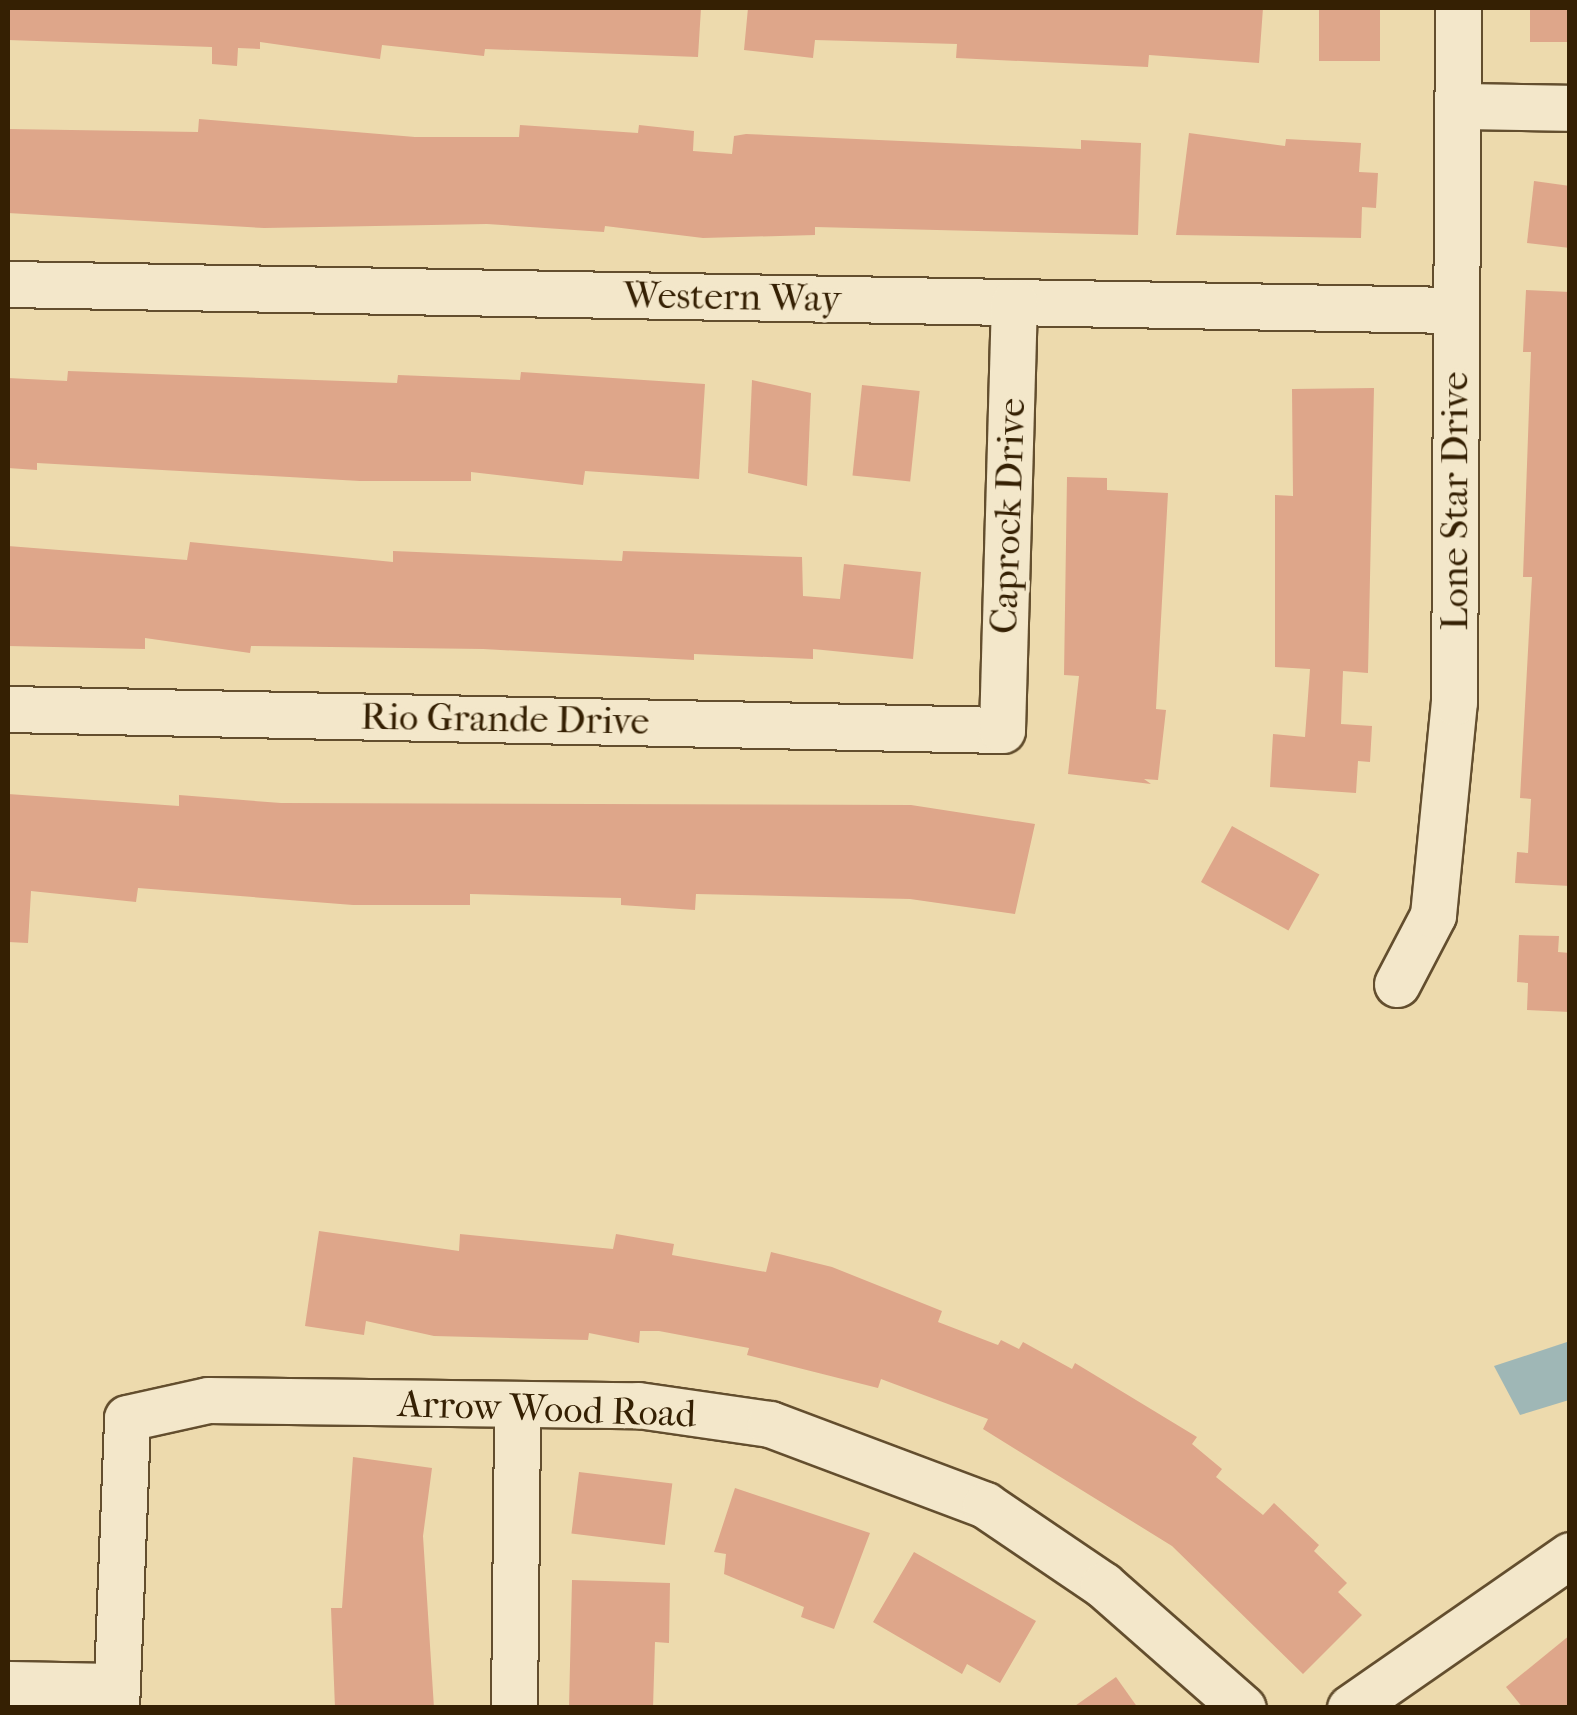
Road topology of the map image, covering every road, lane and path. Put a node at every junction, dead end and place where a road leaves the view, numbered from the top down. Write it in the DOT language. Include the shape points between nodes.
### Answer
graph roads {
  1 [pos="1458,8"];
  2 [pos="1458,106"];
  3 [pos="1570,108"];
  4 [pos="8,284"];
  5 [pos="1014,302"];
  6 [pos="1456,310"];
  7 [pos="8,709"];
  8 [pos="1002,730"];
  9 [pos="1397,984"];
  10 [pos="517,1408"];
  11 [pos="1570,1555"];
  12 [pos="8,1684"];
  13 [pos="116,1697"];
  14 [pos="514,1708"];
  15 [pos="1243,1708"];
  16 [pos="1350,1708"];
  1 -- 2 [label="street, Lone Star Drive"];
  2 -- 3 [label="street"];
  2 -- 6 [label="street, Lone Star Drive"];
  4 -- 5 [label="street, Western Way"];
  5 -- 6 [label="street, Western Way"];
  5 -- 8 [label="street, Caprock Drive"];
  6 -- 9 [label="street, Lone Star Drive" via="1454,702 1433,915"];
  7 -- 8 [label="street, Rio Grande Drive"];
  10 -- 13 [label="street, Arrow Wood Road" via="208,1400 127,1418"];
  10 -- 14 [label="street"];
  10 -- 15 [label="street, Arrow Wood Road" via="703,1412 770,1424 932,1480 985,1505 1089,1575 1193,1656"];
  11 -- 16 [label="street"];
  12 -- 13 [label="street"];
}
